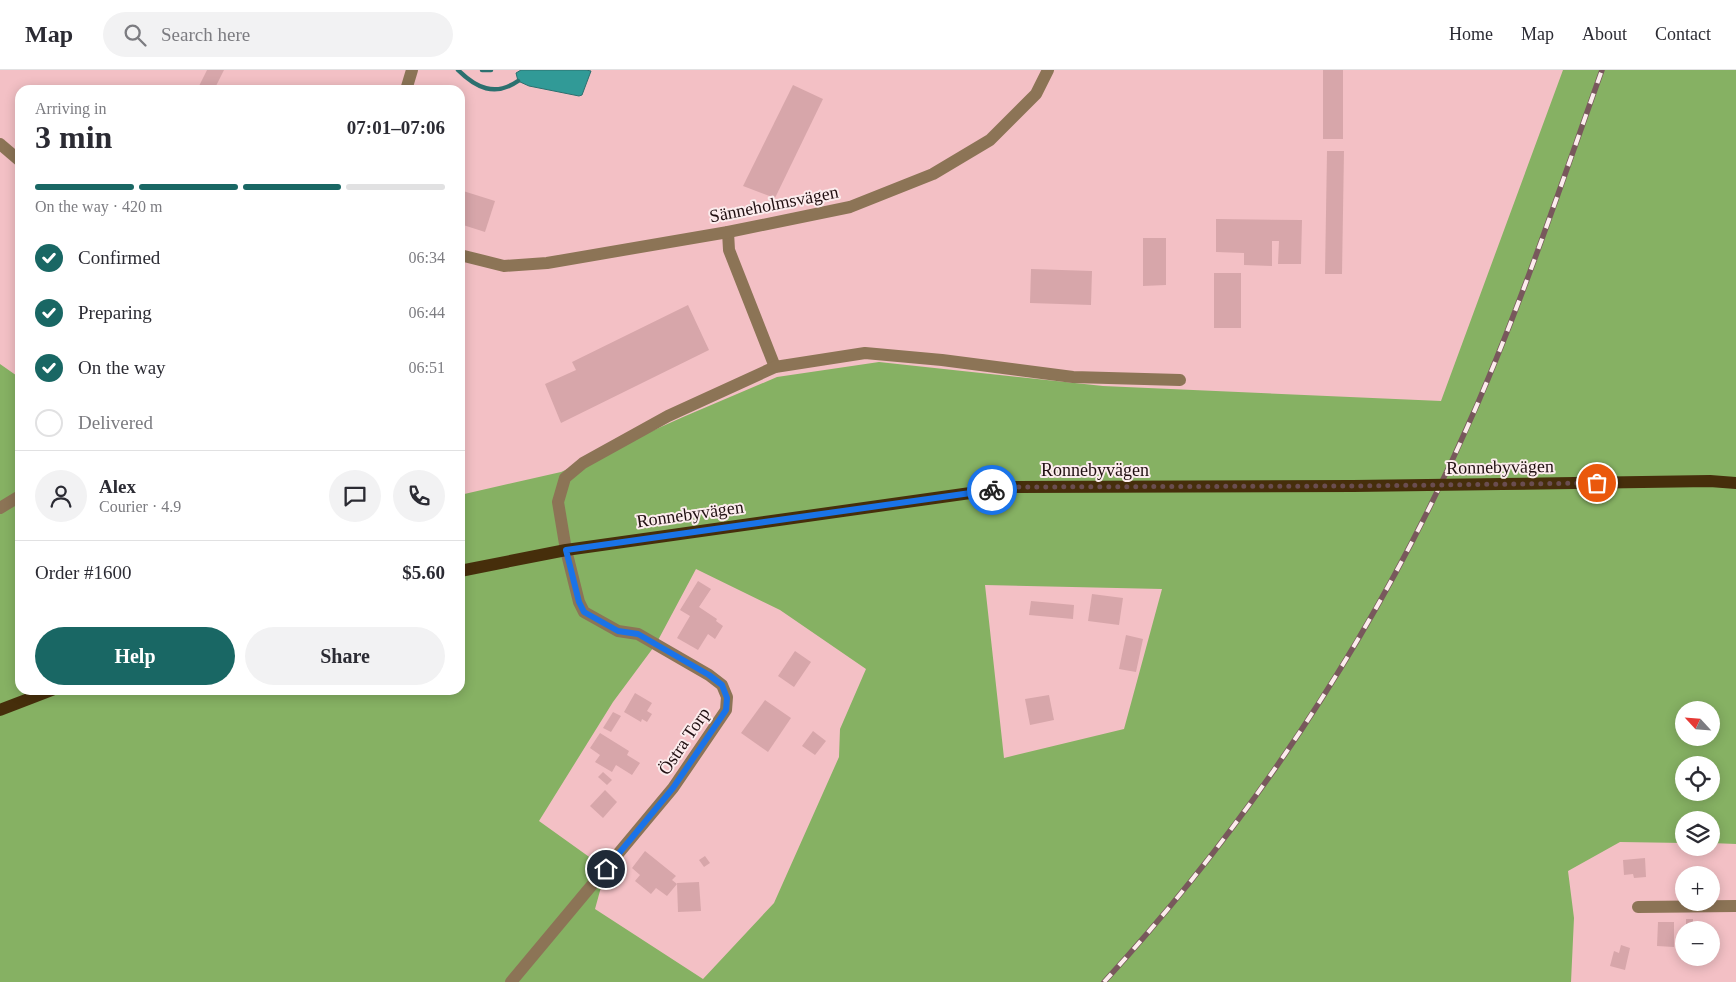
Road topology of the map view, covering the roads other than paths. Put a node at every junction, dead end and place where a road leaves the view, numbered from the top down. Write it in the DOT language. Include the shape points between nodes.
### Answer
graph roads {
  1 [pos="412,70"];
  2 [pos="1048,70"];
  3 [pos="408,85"];
  4 [pos="0,144"];
  5 [pos="15,157"];
  6 [pos="728,232"];
  7 [pos="465,256"];
  8 [pos="775,367"];
  9 [pos="1180,380"];
  10 [pos="1736,483"];
  11 [pos="15,499"];
  12 [pos="0,508"];
  13 [pos="566,550"];
  14 [pos="465,570"];
  15 [pos="39,695"];
  16 [pos="0,710"];
  17 [pos="1736,906"];
  18 [pos="1638,907"];
  19 [pos="511,982"];
  1 -- 3 [label="street"];
  2 -- 6 [label="street, Sänneholmsvägen" via="1036,94 990,140 933,174 850,207"];
  4 -- 5 [label="street"];
  6 -- 7 [label="street, Sänneholmsvägen" via="547,263 504,266"];
  6 -- 8 [label="street" via="728,250"];
  8 -- 9 [label="street, Östra Torp" via="865,353 1073,377"];
  8 -- 13 [label="street, Östra Torp" via="668,416 583,462 565,478 558,502"];
  10 -- 13 [label="main road, Ronnebyvägen, bridge" via="1013,487"];
  11 -- 12 [label="street"];
  13 -- 14 [label="main road, Ronnebyvägen"];
  13 -- 19 [label="street, Östra Torp" via="584,612 618,631 638,634 709,675 722,685 727,698 726,710 673,788"];
  15 -- 16 [label="main road"];
  17 -- 18 [label="street"];
}
